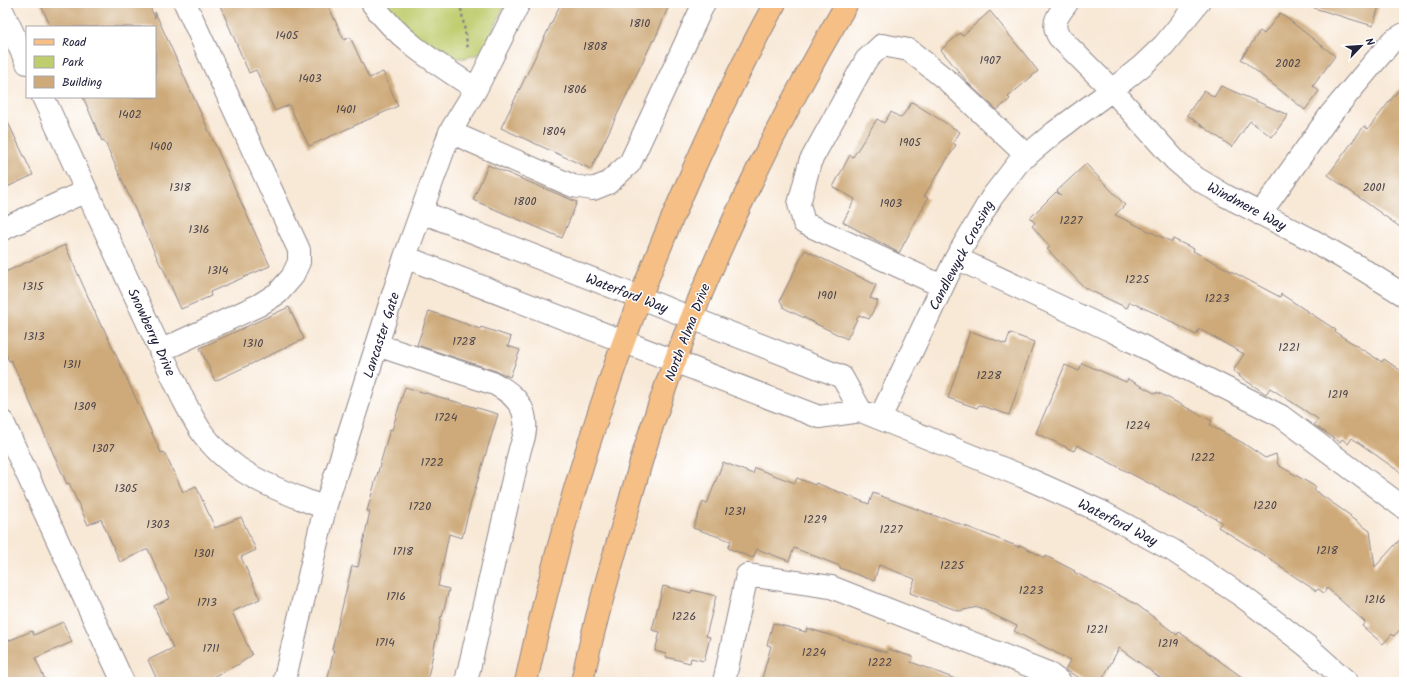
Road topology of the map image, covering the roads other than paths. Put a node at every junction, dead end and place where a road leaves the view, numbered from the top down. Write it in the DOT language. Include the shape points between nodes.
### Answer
graph roads {
  1 [pos="185,3"];
  2 [pos="372,3"];
  3 [pos="519,3"];
  4 [pos="704,3"];
  5 [pos="775,3"];
  6 [pos="847,3"];
  7 [pos="1067,3"];
  8 [pos="1198,3"];
  9 [pos="3,12"];
  10 [pos="1404,34"];
  11 [pos="26,62"];
  12 [pos="476,89"];
  13 [pos="1112,90"];
  14 [pos="43,98"];
  15 [pos="450,132"];
  16 [pos="1027,156"];
  17 [pos="86,191"];
  18 [pos="422,212"];
  19 [pos="1260,214"];
  20 [pos="3,230"];
  21 [pos="405,257"];
  22 [pos="956,258"];
  23 [pos="942,286"];
  24 [pos="1404,295"];
  25 [pos="640,298"];
  26 [pos="691,318"];
  27 [pos="624,342"];
  28 [pos="377,345"];
  29 [pos="160,351"];
  30 [pos="675,362"];
  31 [pos="870,415"];
  32 [pos="3,422"];
  33 [pos="326,508"];
  34 [pos="1404,508"];
  35 [pos="123,682"];
  36 [pos="284,682"];
  37 [pos="466,682"];
  38 [pos="526,682"];
  39 [pos="582,682"];
  40 [pos="724,682"];
  41 [pos="1060,682"];
  42 [pos="1347,682"];
  1 -- 29 [label="street" via="299,250 299,262 292,277 278,293 260,305"];
  2 -- 12 [label="street" via="401,36 424,55"];
  3 -- 12 [label="street, Lancaster Gate"];
  4 -- 15 [label="street" via="630,163 608,183 593,189 573,186"];
  5 -- 25 [label="main road" via="695,165"];
  6 -- 26 [label="main road, North Alma Drive" via="780,124 744,196"];
  7 -- 13 [label="street, Windmere Way" via="1055,21 1056,32"];
  8 -- 13 [label="street, Candlewyck Crossing" via="1164,45"];
  9 -- 11 [label="street"];
  10 -- 19 [label="street" via="1392,41 1330,115"];
  12 -- 15 [label="street, Lancaster Gate"];
  13 -- 16 [label="street, Candlewyck Crossing"];
  13 -- 19 [label="street, Windmere Way" via="1175,160 1196,178"];
  14 -- 17 [label="street, Snowberry Drive"];
  15 -- 18 [label="street, Lancaster Gate"];
  16 -- 22 [label="street, Candlewyck Crossing" via="992,197"];
  16 -- 23 [label="street" via="950,82 908,50 882,46 866,60 810,162 799,204 804,223"];
  17 -- 20 [label="street"];
  17 -- 29 [label="street, Snowberry Drive"];
  18 -- 21 [label="street, Lancaster Gate"];
  18 -- 25 [label="street, Waterford Way"];
  19 -- 24 [label="street, Windmere Way" via="1312,240"];
  21 -- 27 [label="street"];
  21 -- 28 [label="street, Lancaster Gate"];
  22 -- 23 [label="street, Candlewyck Crossing"];
  22 -- 34 [label="street" via="1112,331 1281,416"];
  23 -- 31 [label="street, Candlewyck Crossing"];
  25 -- 26 [label="street, Waterford Way"];
  25 -- 27 [label="main road"];
  26 -- 30 [label="main road, North Alma Drive"];
  26 -- 31 [label="street, Waterford Way" via="842,377"];
  27 -- 30 [label="street"];
  27 -- 38 [label="main road" via="576,487 552,572"];
  28 -- 33 [label="street, Lancaster Gate"];
  28 -- 37 [label="street" via="495,384 507,391 523,411 525,437 520,449"];
  29 -- 33 [label="street, Snowberry Drive" via="202,433 220,453 237,468 276,489"];
  30 -- 31 [label="street" via="819,417"];
  30 -- 39 [label="main road, North Alma Drive" via="653,424 604,586"];
  31 -- 42 [label="street, Waterford Way" via="1024,477 1100,511 1172,550 1242,596 1307,646"];
  32 -- 35 [label="street"];
  33 -- 36 [label="street, Lancaster Gate"];
  40 -- 41 [label="street" via="747,575 831,587 1048,673"];
}
